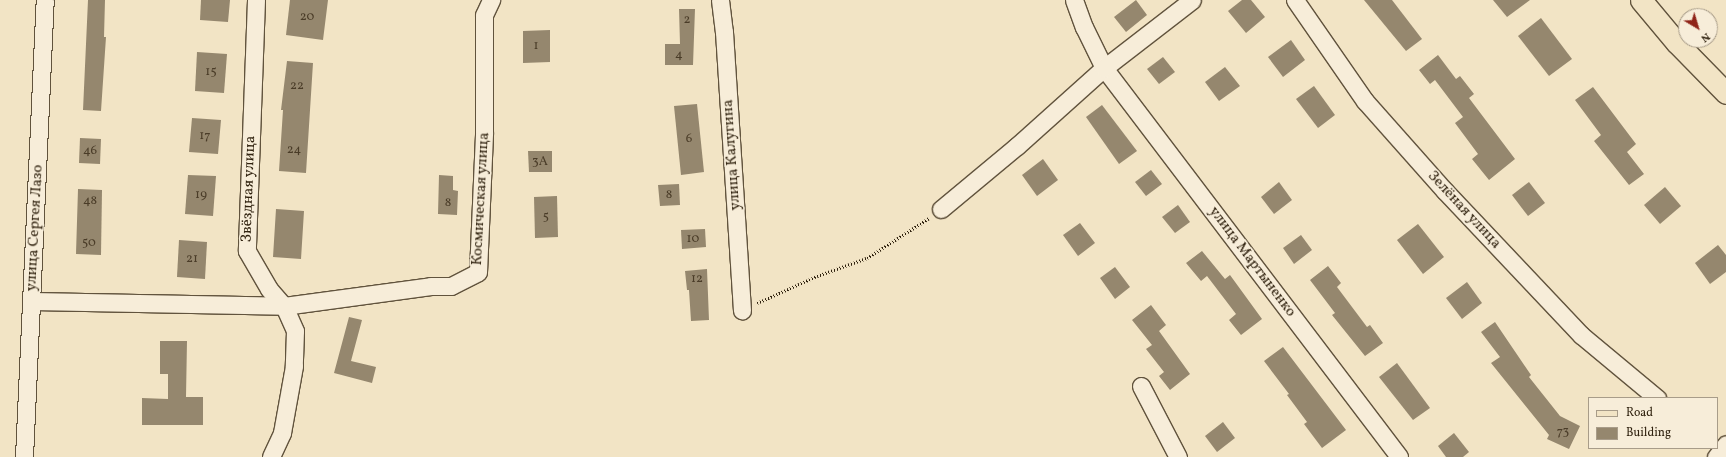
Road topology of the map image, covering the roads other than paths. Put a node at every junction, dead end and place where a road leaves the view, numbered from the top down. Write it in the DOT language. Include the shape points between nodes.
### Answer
graph roads {
  1 [pos="45,0"];
  2 [pos="256,0"];
  3 [pos="491,0"];
  4 [pos="720,0"];
  5 [pos="1074,0"];
  6 [pos="1192,0"];
  7 [pos="1295,0"];
  8 [pos="1640,0"];
  9 [pos="1104,68"];
  10 [pos="1726,94"];
  11 [pos="942,210"];
  12 [pos="32,301"];
  13 [pos="284,306"];
  14 [pos="742,310"];
  15 [pos="1141,386"];
  16 [pos="1656,397"];
  17 [pos="24,457"];
  18 [pos="271,457"];
  19 [pos="1178,457"];
  20 [pos="1399,457"];
  1 -- 12 [label="street, улица Сергея Лазо"];
  2 -- 13 [label="street, Звёздная улица" via="247,251 269,289"];
  3 -- 13 [label="street, Космическая улица" via="484,15 484,132 478,272 451,286 432,286"];
  4 -- 14 [label="street, улица Калугина"];
  5 -- 9 [label="street, улица Мартыненко"];
  6 -- 9 [label="street"];
  7 -- 16 [label="street, Зелёная улица" via="1365,101 1440,185 1581,334"];
  8 -- 10 [label="main road"];
  9 -- 11 [label="street"];
  9 -- 20 [label="street, улица Мартыненко"];
  12 -- 13 [label="street"];
  12 -- 17 [label="street, улица Сергея Лазо"];
  13 -- 18 [label="street, Звёздная улица" via="295,330 294,366 282,433"];
  15 -- 19 [label="street"];
}
